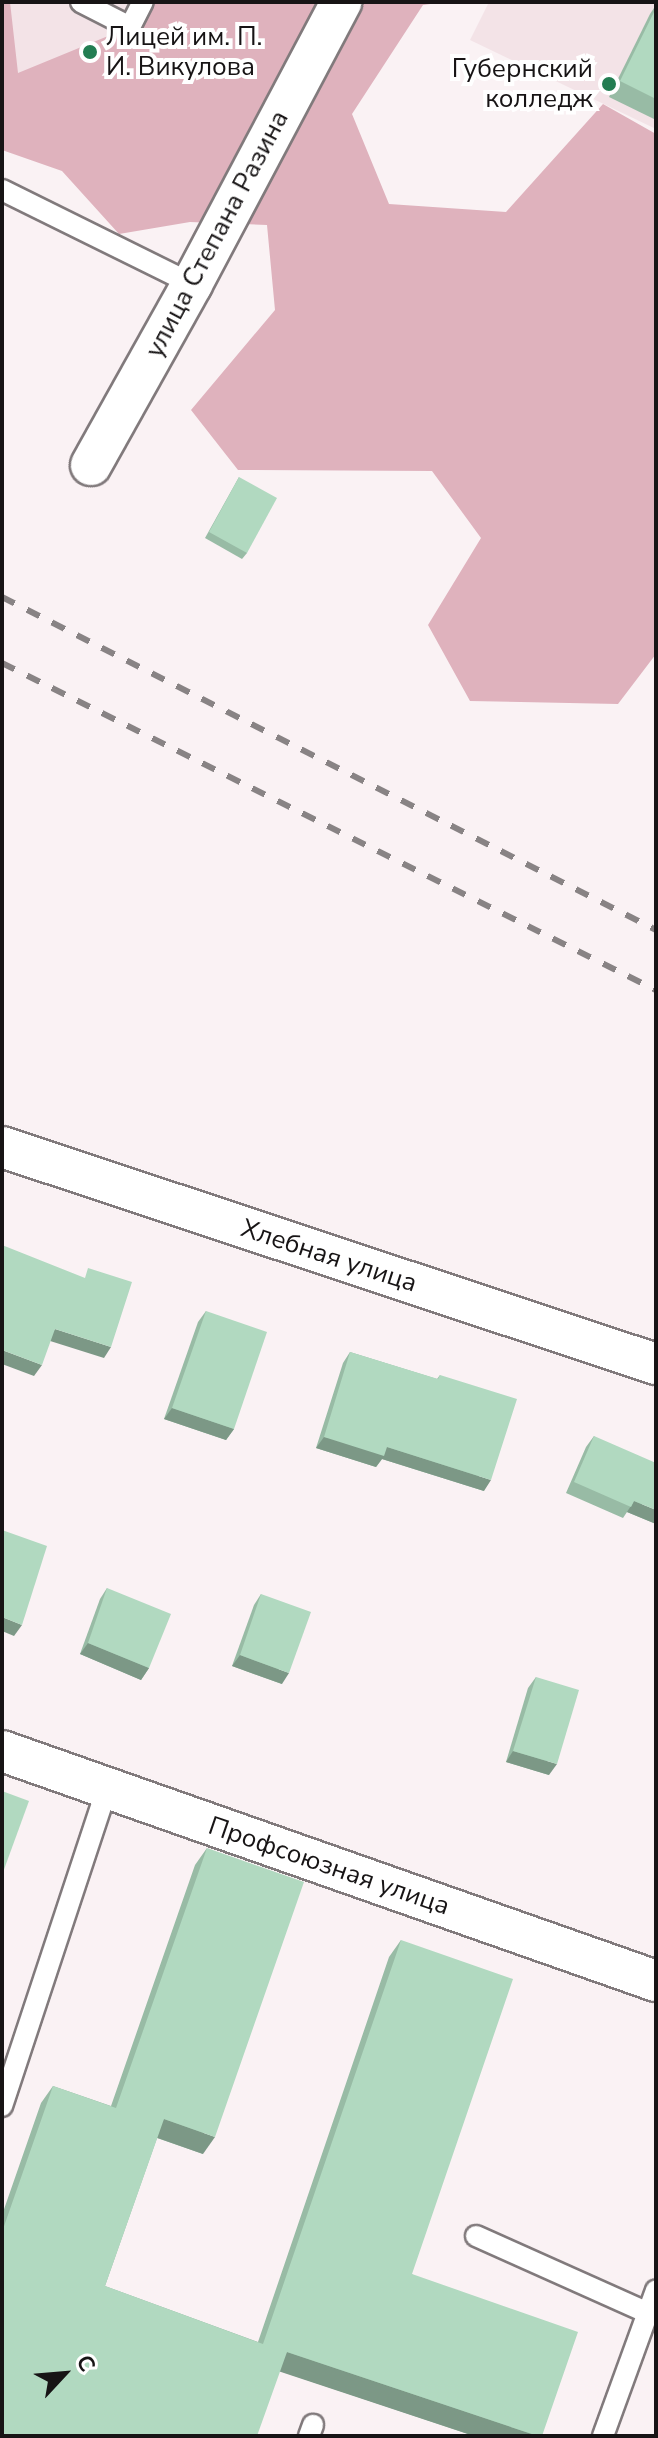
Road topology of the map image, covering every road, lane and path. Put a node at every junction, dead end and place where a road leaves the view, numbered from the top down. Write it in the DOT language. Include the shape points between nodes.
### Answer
graph roads {
  1 [pos="81,2"];
  2 [pos="143,2"];
  3 [pos="341,2"];
  4 [pos="2,190"];
  5 [pos="192,284"];
  6 [pos="91,465"];
  7 [pos="2,1147"];
  8 [pos="656,1364"];
  9 [pos="2,1751"];
  10 [pos="107,1788"];
  11 [pos="656,1981"];
  12 [pos="2,2106"];
  13 [pos="476,2236"];
  14 [pos="656,2290"];
  15 [pos="648,2313"];
  16 [pos="603,2436"];
  1 -- 2 [label="lane" via="130,27"];
  3 -- 5 [label="street, улица Степана Разина"];
  4 -- 5 [label="lane"];
  5 -- 6 [label="street, улица Степана Разина"];
  7 -- 8 [label="street, Хлебная улица"];
  9 -- 10 [label="street, Профсоюзная улица"];
  10 -- 11 [label="street, Профсоюзная улица"];
  10 -- 12 [label="lane"];
  13 -- 15 [label="lane"];
  14 -- 15 [label="lane"];
  15 -- 16 [label="lane"];
}
